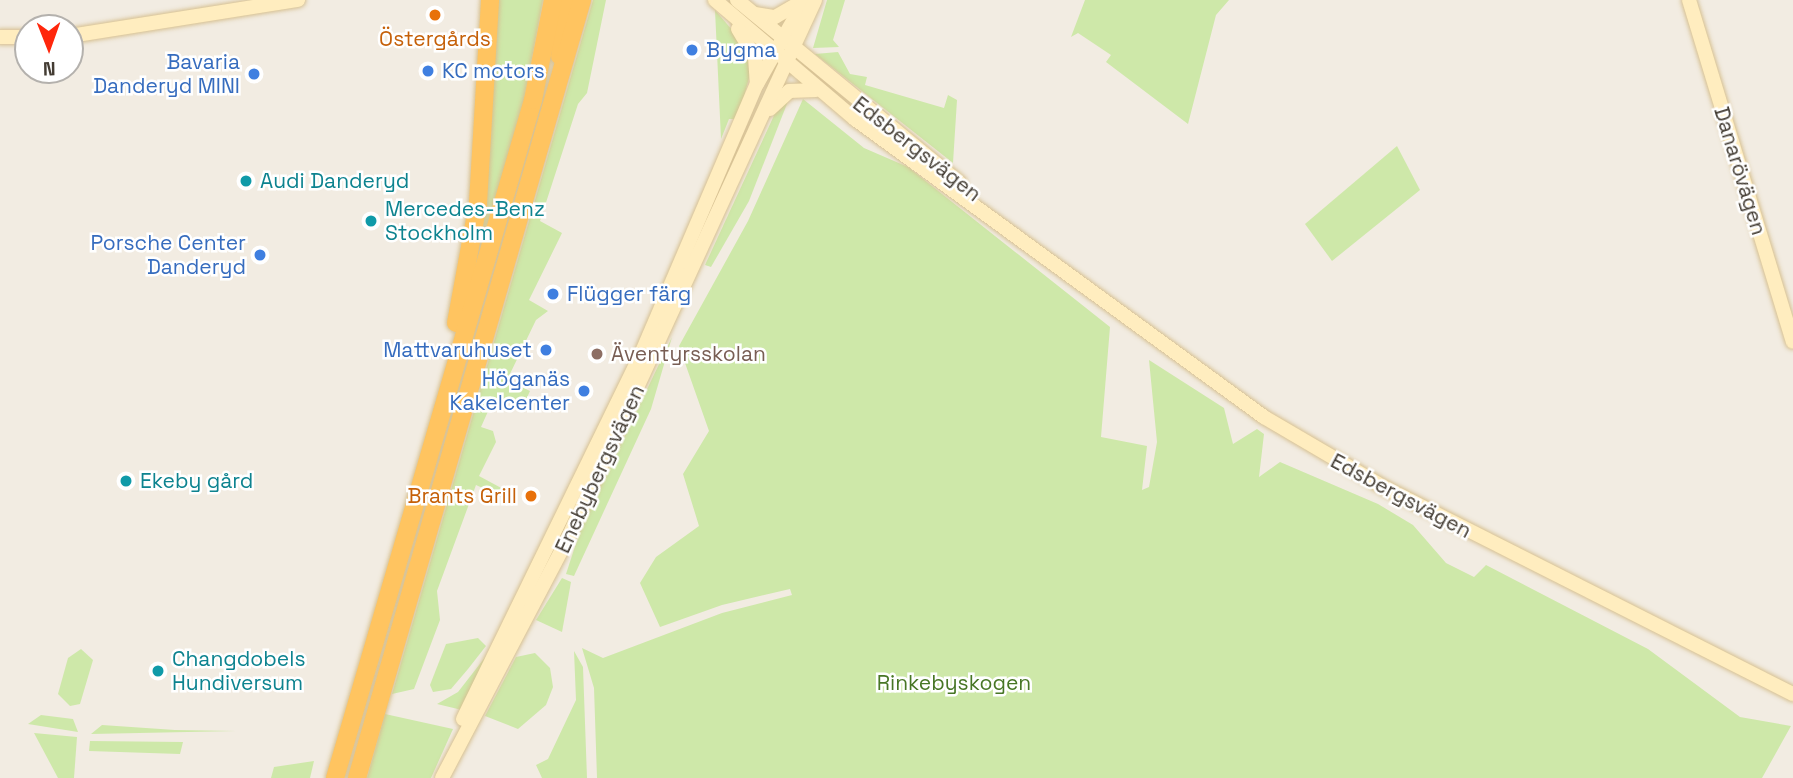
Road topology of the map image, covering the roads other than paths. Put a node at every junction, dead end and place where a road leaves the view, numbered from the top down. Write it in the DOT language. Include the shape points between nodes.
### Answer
graph roads {
  1 [pos="298,0"];
  2 [pos="491,0"];
  3 [pos="553,0"];
  4 [pos="567,0"];
  5 [pos="582,0"];
  6 [pos="715,0"];
  7 [pos="737,0"];
  8 [pos="805,0"];
  9 [pos="815,0"];
  10 [pos="1689,0"];
  11 [pos="753,13"];
  12 [pos="84,34"];
  13 [pos="790,45"];
  14 [pos="781,60"];
  15 [pos="757,84"];
  16 [pos="816,90"];
  17 [pos="554,108"];
  18 [pos="758,126"];
  19 [pos="723,163"];
  20 [pos="739,169"];
  21 [pos="1040,248"];
  22 [pos="1793,342"];
  23 [pos="647,357"];
  24 [pos="1792,691"];
  25 [pos="354,709"];
  26 [pos="335,778"];
  27 [pos="357,778"];
  28 [pos="440,778"];
  1 -- 12 [label="main road"];
  2 -- 25 [label="highway" via="478,203 463,289"];
  3 -- 25 [label="highway" via="533,100"];
  4 -- 17 [label="highway"];
  5 -- 17 [label="highway"];
  6 -- 14 [label="main road, Edsbergsvägen"];
  6 -- 15 [label="main road" via="754,54"];
  7 -- 11 [label="main road, Edsbergsvägen"];
  8 -- 11 [label="main road" via="775,17"];
  8 -- 13 [label="main road, Enebybergsvägen"];
  9 -- 13 [label="main road, Enebybergsvägen"];
  10 -- 22 [label="main road, Danarövägen"];
  11 -- 13 [label="main road, Edsbergsvägen"];
  13 -- 14 [label="main road, Enebybergsvägen"];
  13 -- 21 [label="main road, Edsbergsvägen"];
  14 -- 15 [label="main road, Enebybergsvägen"];
  14 -- 16 [label="main road, Edsbergsvägen"];
  14 -- 18 [label="main road, Enebybergsvägen"];
  15 -- 19 [label="main road, Enebybergsvägen"];
  16 -- 18 [label="main road" via="785,93"];
  16 -- 21 [label="main road, Edsbergsvägen"];
  17 -- 27 [label="highway"];
  18 -- 20 [label="main road, Enebybergsvägen"];
  19 -- 20 [label="main road"];
  19 -- 23 [label="main road, Enebybergsvägen"];
  20 -- 23 [label="main road, Enebybergsvägen"];
  21 -- 24 [label="main road, Edsbergsvägen" via="1232,394 1332,459"];
  23 -- 28 [label="main road, Enebybergsvägen"];
  25 -- 26 [label="highway"];
}
